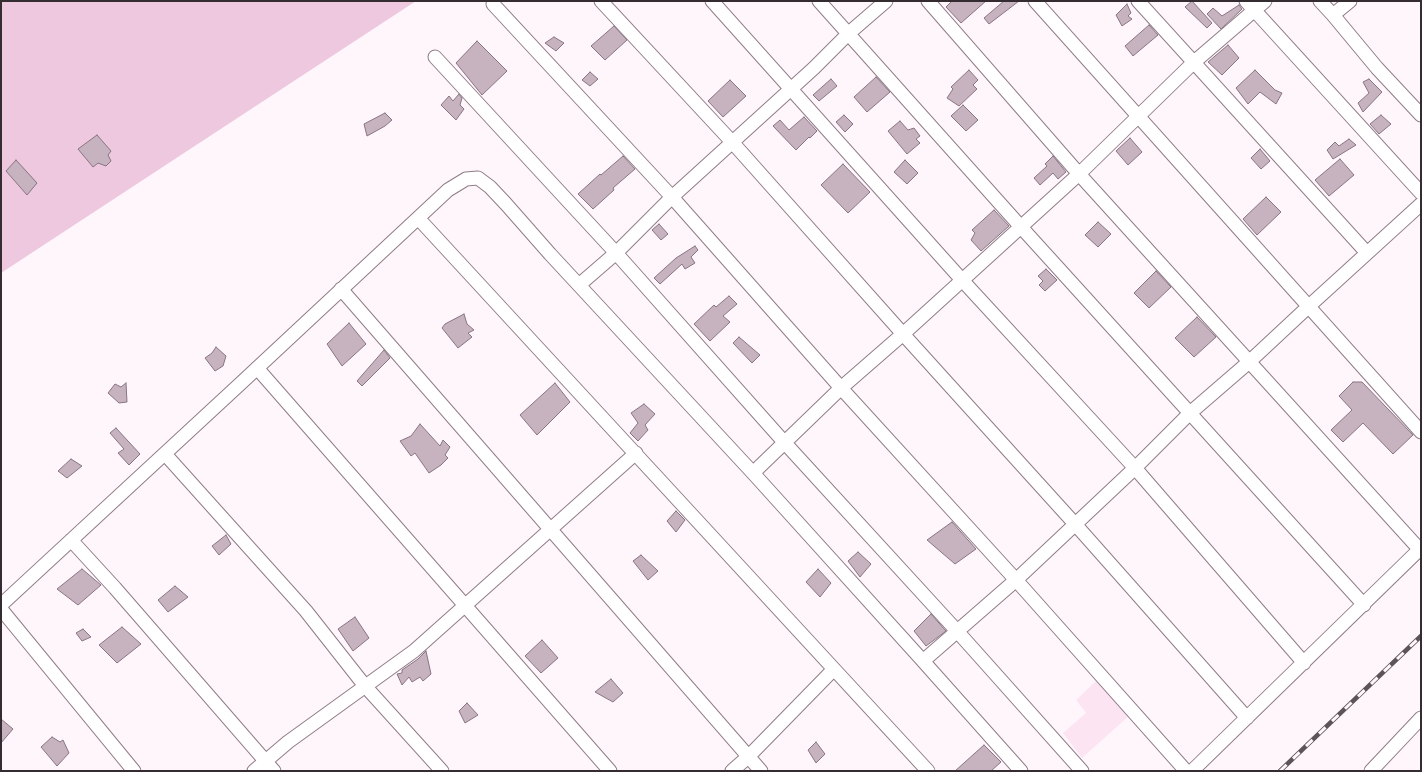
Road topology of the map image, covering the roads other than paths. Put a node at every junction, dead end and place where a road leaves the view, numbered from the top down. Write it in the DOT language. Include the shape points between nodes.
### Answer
graph roads {
  1 [pos="601,1"];
  2 [pos="712,1"];
  3 [pos="819,1"];
  4 [pos="886,1"];
  5 [pos="928,1"];
  6 [pos="1035,1"];
  7 [pos="1138,1"];
  8 [pos="1265,1"];
  9 [pos="1320,1"];
  10 [pos="1350,1"];
  11 [pos="493,4"];
  12 [pos="1250,6"];
  13 [pos="1333,15"];
  14 [pos="849,33"];
  15 [pos="435,57"];
  16 [pos="1193,63"];
  17 [pos="790,89"];
  18 [pos="1421,115"];
  19 [pos="1139,117"];
  20 [pos="733,142"];
  21 [pos="1079,174"];
  22 [pos="1421,193"];
  23 [pos="672,197"];
  24 [pos="1421,204"];
  25 [pos="418,218"];
  26 [pos="1021,227"];
  27 [pos="616,253"];
  28 [pos="1367,254"];
  29 [pos="962,280"];
  30 [pos="579,285"];
  31 [pos="342,290"];
  32 [pos="1308,307"];
  33 [pos="902,334"];
  34 [pos="1249,362"];
  35 [pos="257,368"];
  36 [pos="842,388"];
  37 [pos="1190,413"];
  38 [pos="1421,432"];
  39 [pos="784,442"];
  40 [pos="636,453"];
  41 [pos="165,454"];
  42 [pos="1135,468"];
  43 [pos="753,473"];
  44 [pos="1075,524"];
  45 [pos="551,530"];
  46 [pos="71,540"];
  47 [pos="1420,549"];
  48 [pos="1016,580"];
  49 [pos="1,605"];
  50 [pos="466,605"];
  51 [pos="1364,605"];
  52 [pos="1,608"];
  53 [pos="957,631"];
  54 [pos="924,661"];
  55 [pos="1304,663"];
  56 [pos="834,669"];
  57 [pos="365,686"];
  58 [pos="1247,718"];
  59 [pos="1418,726"];
  60 [pos="748,757"];
  61 [pos="266,761"];
  62 [pos="134,771"];
  63 [pos="254,771"];
  64 [pos="274,771"];
  65 [pos="442,771"];
  66 [pos="610,771"];
  67 [pos="732,771"];
  68 [pos="761,771"];
  69 [pos="928,771"];
  70 [pos="1021,771"];
  71 [pos="1082,771"];
  72 [pos="1186,771"];
  73 [pos="1192,771"];
  74 [pos="1371,771"];
  1 -- 20 [label="street"];
  2 -- 17 [label="street"];
  3 -- 14 [label="street"];
  4 -- 14 [label="street"];
  5 -- 21 [label="street"];
  6 -- 19 [label="street"];
  7 -- 16 [label="street"];
  8 -- 12 [label="street"];
  9 -- 13 [label="street"];
  10 -- 13 [label="street"];
  11 -- 23 [label="street"];
  12 -- 16 [label="street"];
  12 -- 22 [label="street"];
  13 -- 18 [label="street"];
  14 -- 17 [label="street"];
  14 -- 26 [label="street"];
  15 -- 27 [label="street"];
  16 -- 19 [label="street"];
  16 -- 28 [label="street"];
  17 -- 20 [label="street"];
  17 -- 29 [label="street"];
  19 -- 21 [label="street"];
  19 -- 32 [label="street"];
  20 -- 23 [label="street"];
  20 -- 33 [label="street"];
  21 -- 26 [label="street"];
  21 -- 34 [label="street"];
  23 -- 27 [label="street"];
  23 -- 36 [label="street"];
  24 -- 28 [label="street"];
  25 -- 30 [label="street" via="448,190 466,179 478,178 490,187"];
  25 -- 31 [label="street"];
  25 -- 40 [label="street"];
  26 -- 29 [label="street"];
  26 -- 37 [label="street"];
  27 -- 30 [label="street"];
  27 -- 39 [label="street"];
  28 -- 32 [label="street"];
  29 -- 33 [label="street"];
  29 -- 42 [label="street"];
  30 -- 43 [label="street"];
  31 -- 35 [label="street"];
  31 -- 45 [label="street"];
  32 -- 34 [label="street"];
  32 -- 38 [label="street"];
  33 -- 36 [label="street"];
  33 -- 44 [label="street"];
  34 -- 37 [label="street"];
  34 -- 47 [label="street"];
  35 -- 41 [label="street"];
  35 -- 50 [label="street"];
  36 -- 39 [label="street"];
  36 -- 48 [label="street"];
  37 -- 42 [label="street"];
  37 -- 51 [label="street"];
  39 -- 43 [label="street"];
  39 -- 53 [label="street"];
  40 -- 45 [label="street"];
  40 -- 56 [label="street"];
  41 -- 46 [label="street"];
  41 -- 57 [label="street" via="306,611"];
  42 -- 44 [label="street"];
  42 -- 55 [label="street"];
  43 -- 54 [label="street"];
  44 -- 48 [label="street"];
  44 -- 58 [label="street"];
  45 -- 50 [label="street"];
  45 -- 60 [label="street"];
  46 -- 49 [label="street"];
  46 -- 61 [label="street"];
  47 -- 51 [label="street"];
  48 -- 53 [label="street"];
  48 -- 72 [label="street"];
  50 -- 57 [label="street" via="414,651"];
  50 -- 66 [label="street"];
  51 -- 55 [label="street"];
  52 -- 62 [label="street"];
  53 -- 54 [label="street"];
  53 -- 71 [label="street"];
  54 -- 70 [label="street"];
  55 -- 58 [label="street"];
  56 -- 60 [label="street"];
  56 -- 69 [label="street"];
  57 -- 61 [label="street"];
  57 -- 65 [label="street"];
  58 -- 73 [label="street"];
  59 -- 74 [label="street"];
  60 -- 67 [label="street"];
  60 -- 68 [label="street"];
  61 -- 63 [label="street"];
  61 -- 64 [label="street"];
}
